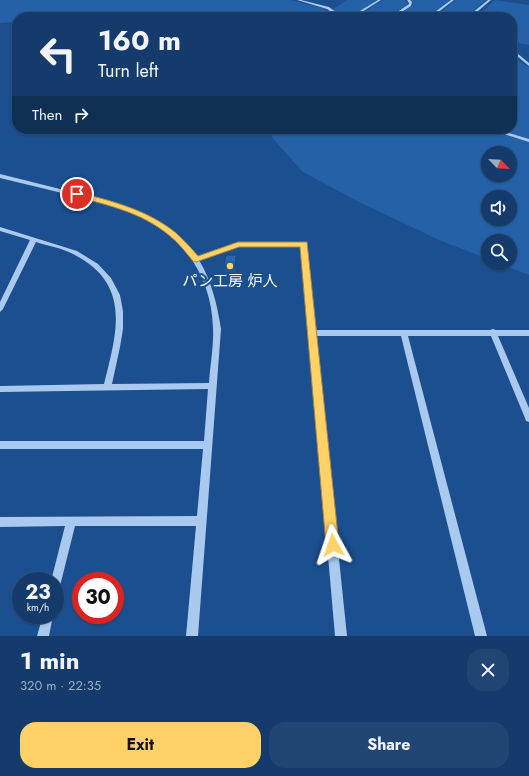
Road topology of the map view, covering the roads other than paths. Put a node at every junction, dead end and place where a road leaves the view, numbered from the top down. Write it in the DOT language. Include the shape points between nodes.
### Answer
graph roads {
  1 [pos="298,0"];
  2 [pos="380,0"];
  3 [pos="408,0"];
  4 [pos="453,0"];
  5 [pos="490,0"];
  6 [pos="306,1"];
  7 [pos="334,12"];
  8 [pos="360,12"];
  9 [pos="399,12"];
  10 [pos="437,12"];
  11 [pos="475,12"];
  12 [pos="517,54"];
  13 [pos="529,65"];
  14 [pos="506,134"];
  15 [pos="529,141"];
  16 [pos="0,176"];
  17 [pos="0,230"];
  18 [pos="34,239"];
  19 [pos="196,259"];
  20 [pos="0,309"];
  21 [pos="493,332"];
  22 [pos="313,333"];
  23 [pos="404,333"];
  24 [pos="529,333"];
  25 [pos="213,386"];
  26 [pos="107,388"];
  27 [pos="0,389"];
  28 [pos="529,418"];
  29 [pos="0,445"];
  30 [pos="207,445"];
  31 [pos="201,521"];
  32 [pos="0,522"];
  33 [pos="71,522"];
  34 [pos="58,572"];
  35 [pos="46,624"];
  36 [pos="43,636"];
  37 [pos="192,636"];
  38 [pos="341,636"];
  39 [pos="481,636"];
  1 -- 6 [label="street"];
  2 -- 8 [label="street"];
  3 -- 9 [label="street" via="410,4"];
  4 -- 10 [label="street"];
  5 -- 11 [label="street"];
  6 -- 7 [label="street"];
  12 -- 13 [label="street"];
  14 -- 15 [label="street"];
  16 -- 19 [label="street" via="132,210 174,235"];
  17 -- 18 [label="street"];
  18 -- 20 [label="street"];
  18 -- 26 [label="street" via="84,257 100,269 113,286 121,313"];
  19 -- 22 [label="street" via="238,244 304,244"];
  19 -- 25 [label="street" via="210,286 216,313"];
  21 -- 23 [label="street"];
  21 -- 24 [label="street"];
  21 -- 28 [label="street"];
  22 -- 23 [label="street"];
  22 -- 38 [label="street"];
  23 -- 39 [label="street"];
  25 -- 26 [label="street"];
  25 -- 30 [label="street"];
  26 -- 27 [label="street"];
  29 -- 30 [label="street"];
  30 -- 31 [label="street"];
  31 -- 33 [label="street"];
  31 -- 37 [label="street"];
  32 -- 33 [label="street"];
  33 -- 34 [label="street"];
  35 -- 36 [label="street"];
}
